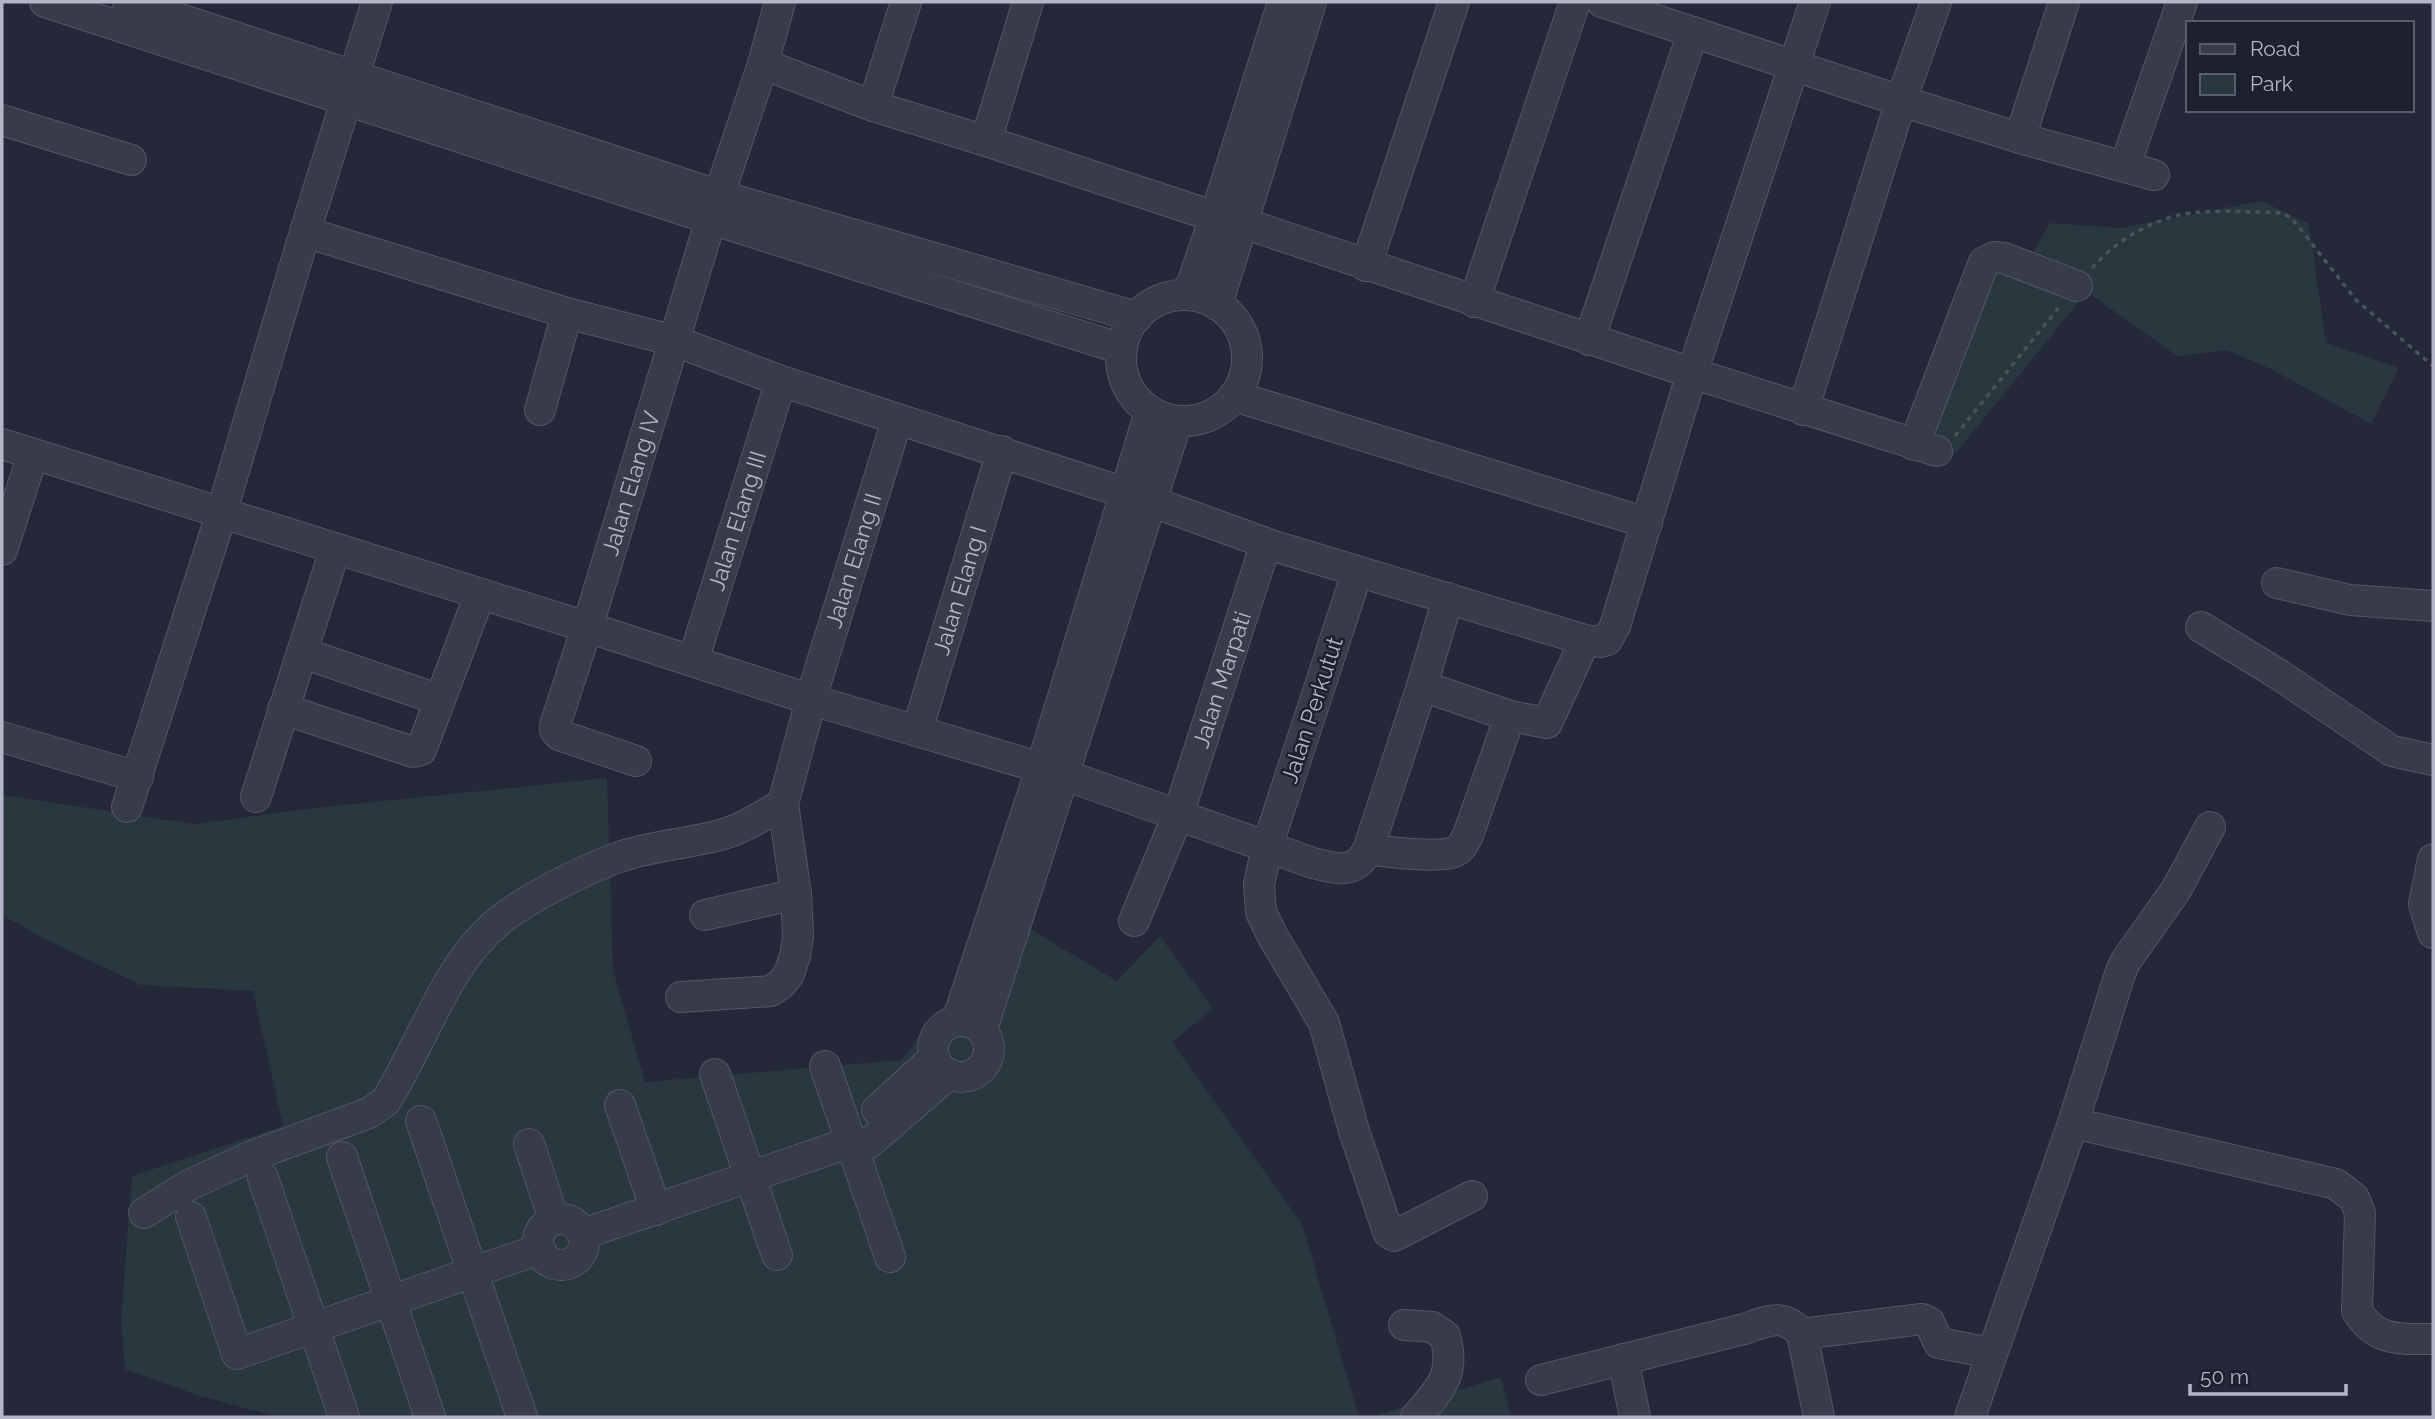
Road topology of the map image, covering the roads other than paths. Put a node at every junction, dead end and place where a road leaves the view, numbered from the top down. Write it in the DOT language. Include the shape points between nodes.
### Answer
graph roads {
  1 [pos="45,2"];
  2 [pos="128,2"];
  3 [pos="377,2"];
  4 [pos="780,2"];
  5 [pos="906,2"];
  6 [pos="1028,2"];
  7 [pos="1283,2"];
  8 [pos="1311,2"];
  9 [pos="1454,2"];
  10 [pos="1575,2"];
  11 [pos="1602,2"];
  12 [pos="1815,2"];
  13 [pos="1936,2"];
  14 [pos="2064,2"];
  15 [pos="2182,2"];
  16 [pos="1693,32"];
  17 [pos="763,64"];
  18 [pos="1794,66"];
  19 [pos="351,88"];
  20 [pos="1900,101"];
  21 [pos="873,106"];
  22 [pos="2,120"];
  23 [pos="2020,138"];
  24 [pos="986,141"];
  25 [pos="131,160"];
  26 [pos="2125,166"];
  27 [pos="2154,175"];
  28 [pos="716,208"];
  29 [pos="1228,220"];
  30 [pos="305,232"];
  31 [pos="1366,266"];
  32 [pos="2077,286"];
  33 [pos="1188,295"];
  34 [pos="1474,302"];
  35 [pos="1217,305"];
  36 [pos="567,313"];
  37 [pos="1136,317"];
  38 [pos="1589,340"];
  39 [pos="675,341"];
  40 [pos="1122,349"];
  41 [pos="1692,373"];
  42 [pos="781,381"];
  43 [pos="1234,396"];
  44 [pos="540,410"];
  45 [pos="1803,410"];
  46 [pos="1163,416"];
  47 [pos="897,420"];
  48 [pos="2,444"];
  49 [pos="1002,451"];
  50 [pos="33,454"];
  51 [pos="1138,497"];
  52 [pos="221,513"];
  53 [pos="1647,523"];
  54 [pos="1266,543"];
  55 [pos="335,549"];
  56 [pos="2,550"];
  57 [pos="1357,572"];
  58 [pos="2277,583"];
  59 [pos="480,594"];
  60 [pos="1448,598"];
  61 [pos="2433,606"];
  62 [pos="587,626"];
  63 [pos="2200,626"];
  64 [pos="1585,640"];
  65 [pos="303,653"];
  66 [pos="693,661"];
  67 [pos="1422,686"];
  68 [pos="440,699"];
  69 [pos="812,701"];
  70 [pos="283,709"];
  71 [pos="1510,716"];
  72 [pos="917,731"];
  73 [pos="2,737"];
  74 [pos="2433,760"];
  75 [pos="636,761"];
  76 [pos="1052,771"];
  77 [pos="138,778"];
  78 [pos="256,797"];
  79 [pos="783,804"];
  80 [pos="127,807"];
  81 [pos="1178,815"];
  82 [pos="2210,827"];
  83 [pos="1267,847"];
  84 [pos="1368,850"];
  85 [pos="2433,859"];
  86 [pos="796,894"];
  87 [pos="705,915"];
  88 [pos="1134,921"];
  89 [pos="2433,933"];
  90 [pos="681,997"];
  91 [pos="969,1025"];
  92 [pos="825,1066"];
  93 [pos="940,1066"];
  94 [pos="715,1074"];
  95 [pos="620,1104"];
  96 [pos="421,1121"];
  97 [pos="2073,1123"];
  98 [pos="851,1142"];
  99 [pos="529,1144"];
  100 [pos="342,1157"];
  101 [pos="750,1177"];
  102 [pos="263,1178"];
  103 [pos="1472,1196"];
  104 [pos="656,1210"];
  105 [pos="144,1213"];
  106 [pos="191,1217"];
  107 [pos="554,1220"];
  108 [pos="583,1234"];
  109 [pos="540,1249"];
  110 [pos="777,1255"];
  111 [pos="890,1257"];
  112 [pos="473,1273"];
  113 [pos="391,1301"];
  114 [pos="1404,1325"];
  115 [pos="313,1328"];
  116 [pos="1802,1334"];
  117 [pos="2433,1339"];
  118 [pos="1991,1353"];
  119 [pos="1623,1359"];
  120 [pos="1541,1380"];
  121 [pos="344,1417"];
  122 [pos="430,1417"];
  123 [pos="522,1417"];
  124 [pos="1416,1417"];
  125 [pos="1635,1417"];
  126 [pos="1818,1417"];
  127 [pos="1970,1417"];
  1 -- 19 [label="street"];
  2 -- 19 [label="street"];
  3 -- 19 [label="street"];
  4 -- 17 [label="street, Jalan Elang IV"];
  5 -- 21 [label="street"];
  6 -- 24 [label="street"];
  7 -- 29 [label="street"];
  8 -- 29 [label="street"];
  9 -- 31 [label="street"];
  10 -- 34 [label="street"];
  11 -- 16 [label="street"];
  12 -- 18 [label="street"];
  13 -- 20 [label="street"];
  14 -- 23 [label="street"];
  15 -- 26 [label="street"];
  16 -- 18 [label="street"];
  16 -- 38 [label="street"];
  17 -- 21 [label="street"];
  17 -- 28 [label="street, Jalan Elang IV"];
  18 -- 20 [label="street"];
  18 -- 41 [label="street"];
  19 -- 28 [label="street"];
  19 -- 30 [label="street"];
  20 -- 23 [label="street"];
  20 -- 45 [label="street"];
  21 -- 24 [label="street"];
  22 -- 25 [label="street"];
  23 -- 26 [label="street"];
  24 -- 29 [label="street"];
  26 -- 27 [label="street"];
  28 -- 37 [label="street"];
  28 -- 39 [label="street, Jalan Elang IV"];
  28 -- 40 [label="street"];
  29 -- 31 [label="street"];
  29 -- 33 [label="street"];
  29 -- 35 [label="street"];
  30 -- 36 [label="street"];
  30 -- 52 [label="street"];
  31 -- 34 [label="street"];
  32 -- 45 [label="street" via="2004,258 1984,262 1926,448"];
  33 -- 35 [label="street"];
  33 -- 37 [label="street" via="1160,300"];
  34 -- 38 [label="street"];
  35 -- 43 [label="street" via="1244,339 1244,376"];
  36 -- 39 [label="street"];
  36 -- 44 [label="street"];
  37 -- 40 [label="street"];
  38 -- 41 [label="street"];
  39 -- 42 [label="street"];
  39 -- 62 [label="street, Jalan Elang IV"];
  40 -- 46 [label="street" via="1130,391"];
  41 -- 45 [label="street"];
  41 -- 53 [label="street"];
  42 -- 47 [label="street"];
  42 -- 66 [label="street, Jalan Elang III"];
  43 -- 46 [label="street" via="1209,416 1193,421"];
  43 -- 53 [label="street"];
  46 -- 51 [label="street"];
  47 -- 49 [label="street"];
  47 -- 69 [label="street, Jalan Elang II"];
  48 -- 50 [label="street"];
  49 -- 51 [label="street"];
  49 -- 72 [label="street, Jalan Elang I"];
  50 -- 52 [label="street"];
  50 -- 56 [label="street"];
  51 -- 54 [label="street"];
  51 -- 76 [label="street"];
  52 -- 55 [label="street"];
  52 -- 77 [label="street"];
  53 -- 64 [label="street" via="1612,634 1600,642"];
  54 -- 57 [label="street"];
  54 -- 81 [label="street, Jalan Marpati"];
  55 -- 59 [label="street"];
  55 -- 65 [label="street"];
  57 -- 60 [label="street"];
  57 -- 83 [label="street, Jalan Perkutut"];
  58 -- 61 [label="street" via="2350,600"];
  59 -- 62 [label="street"];
  59 -- 68 [label="street"];
  60 -- 64 [label="street"];
  60 -- 67 [label="street"];
  62 -- 66 [label="street"];
  62 -- 75 [label="street, Jalan Elang IV" via="555,730"];
  63 -- 74 [label="street" via="2392,751"];
  64 -- 71 [label="street" via="1547,723"];
  65 -- 68 [label="street"];
  65 -- 70 [label="street"];
  66 -- 69 [label="street"];
  67 -- 71 [label="street"];
  67 -- 84 [label="street"];
  68 -- 70 [label="street" via="417,753"];
  69 -- 72 [label="street"];
  69 -- 79 [label="street, Jalan Elang II"];
  70 -- 78 [label="street"];
  71 -- 84 [label="street" via="1462,847 1425,855"];
  72 -- 76 [label="street"];
  73 -- 77 [label="street"];
  76 -- 81 [label="street"];
  76 -- 91 [label="street"];
  77 -- 80 [label="street"];
  79 -- 86 [label="street"];
  79 -- 105 [label="street" via="718,836 619,857 554,887 499,921 454,974 386,1101 369,1113 252,1156 189,1185"];
  81 -- 83 [label="street"];
  81 -- 88 [label="street, Jalan Marpati"];
  82 -- 97 [label="street" via="2176,890 2125,962"];
  83 -- 84 [label="street" via="1334,868 1352,868"];
  83 -- 103 [label="street, Jalan Perkutut" via="1259,884 1261,912 1324,1023 1388,1232 1394,1236"];
  85 -- 89 [label="street" via="2424,904"];
  86 -- 87 [label="street"];
  86 -- 90 [label="street" via="799,936 789,974 781,984 771,991"];
  91 -- 93 [label="street" via="942,1028 937,1034 933,1041"];
  91 -- 93 [label="street" via="987,1037 989,1054 981,1070 965,1078"];
  92 -- 98 [label="street"];
  93 -- 98 [label="street" via="856,1129"];
  94 -- 101 [label="street"];
  95 -- 104 [label="street"];
  96 -- 112 [label="street"];
  97 -- 117 [label="street" via="2336,1184 2354,1198 2360,1213 2357,1311 2365,1324 2396,1339"];
  97 -- 118 [label="street"];
  98 -- 101 [label="street"];
  98 -- 111 [label="street"];
  99 -- 107 [label="street"];
  100 -- 113 [label="street"];
  101 -- 104 [label="street"];
  101 -- 110 [label="street"];
  102 -- 115 [label="street"];
  104 -- 108 [label="street"];
  106 -- 115 [label="street" via="237,1354"];
  107 -- 108 [label="street" via="568,1220"];
  107 -- 109 [label="street" via="540,1235"];
  108 -- 109 [label="street" via="580,1255 569,1263 555,1264"];
  109 -- 112 [label="street"];
  112 -- 113 [label="street"];
  112 -- 123 [label="street"];
  113 -- 115 [label="street"];
  113 -- 122 [label="street"];
  114 -- 124 [label="street" via="1432,1327 1445,1336 1450,1353 1444,1384"];
  115 -- 121 [label="street"];
  116 -- 118 [label="street" via="1922,1319 1929,1322 1939,1343"];
  116 -- 119 [label="street" via="1792,1322 1773,1320"];
  116 -- 126 [label="street"];
  118 -- 127 [label="street"];
  119 -- 120 [label="street"];
  119 -- 125 [label="street"];
}
